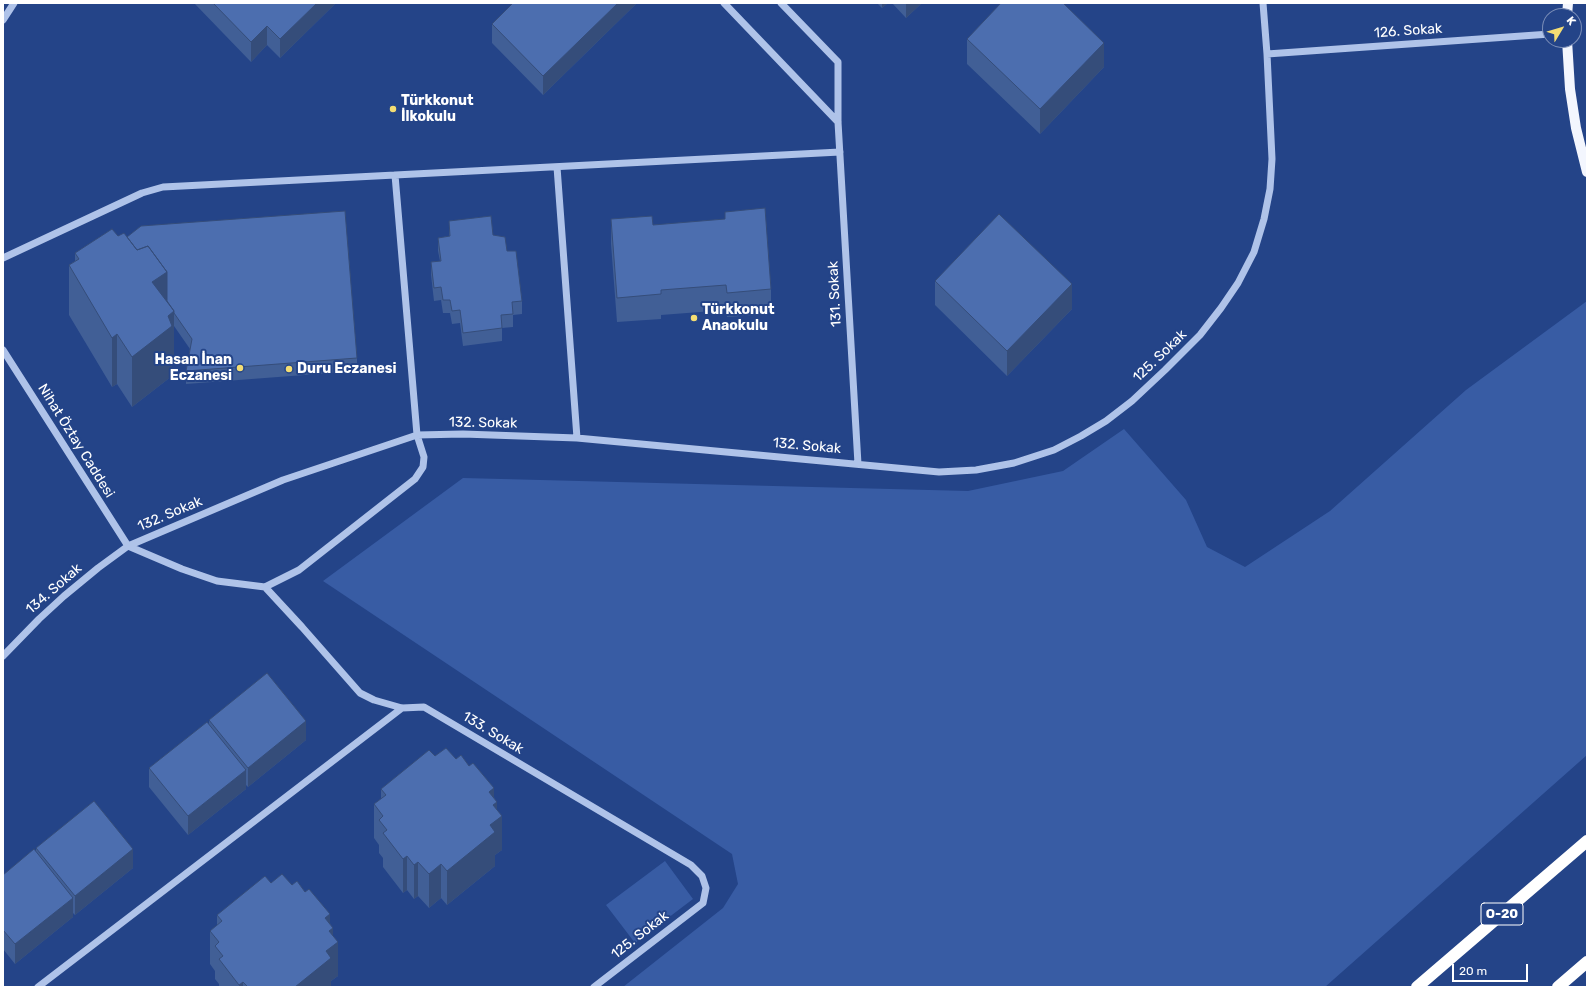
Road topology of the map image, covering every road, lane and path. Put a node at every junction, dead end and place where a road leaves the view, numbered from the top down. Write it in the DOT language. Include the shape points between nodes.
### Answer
graph roads {
  1 [pos="14,3"];
  2 [pos="724,3"];
  3 [pos="781,3"];
  4 [pos="1263,3"];
  5 [pos="3,20"];
  6 [pos="1542,35"];
  7 [pos="1567,48"];
  8 [pos="1267,54"];
  9 [pos="838,122"];
  10 [pos="840,152"];
  11 [pos="557,167"];
  12 [pos="1587,172"];
  13 [pos="395,175"];
  14 [pos="3,258"];
  15 [pos="3,350"];
  16 [pos="417,435"];
  17 [pos="577,438"];
  18 [pos="858,464"];
  19 [pos="128,546"];
  20 [pos="265,587"];
  21 [pos="3,656"];
  22 [pos="402,708"];
  23 [pos="1587,841"];
  24 [pos="703,903"];
  25 [pos="1587,962"];
  26 [pos="38,987"];
  27 [pos="594,987"];
  28 [pos="1417,987"];
  29 [pos="1558,987"];
  1 -- 5 [label="street"];
  2 -- 9 [label="street"];
  3 -- 9 [label="street, 131. Sokak" via="838,62"];
  4 -- 8 [label="street, 125. Sokak"];
  6 -- 8 [label="street, 126. Sokak"];
  7 -- 12 [label="main road" via="1576,128"];
  8 -- 18 [label="street, 125. Sokak" via="1272,159 1264,219 1254,252 1238,283 1200,335 1132,401 1106,421 1054,450 976,470 939,472"];
  9 -- 10 [label="street, 131. Sokak"];
  10 -- 11 [label="street"];
  10 -- 18 [label="street, 131. Sokak"];
  11 -- 13 [label="street"];
  11 -- 17 [label="street"];
  13 -- 14 [label="street" via="152,189"];
  13 -- 16 [label="street"];
  15 -- 19 [label="street, Nihat Öztay Caddesi"];
  16 -- 17 [label="street, 132. Sokak"];
  16 -- 19 [label="street, 132. Sokak" via="283,480"];
  16 -- 20 [label="street" via="424,457 423,467 415,480 299,570"];
  17 -- 18 [label="street, 132. Sokak"];
  19 -- 20 [label="street" via="217,581"];
  19 -- 21 [label="street, 134. Sokak" via="59,600"];
  20 -- 22 [label="street, 133. Sokak" via="360,693"];
  22 -- 24 [label="street, 133. Sokak" via="424,707 691,865 702,876 706,888"];
  22 -- 26 [label="street"];
  23 -- 28 [label="highway, O-20"];
  24 -- 27 [label="street, 125. Sokak"];
  25 -- 29 [label="highway"];
}
